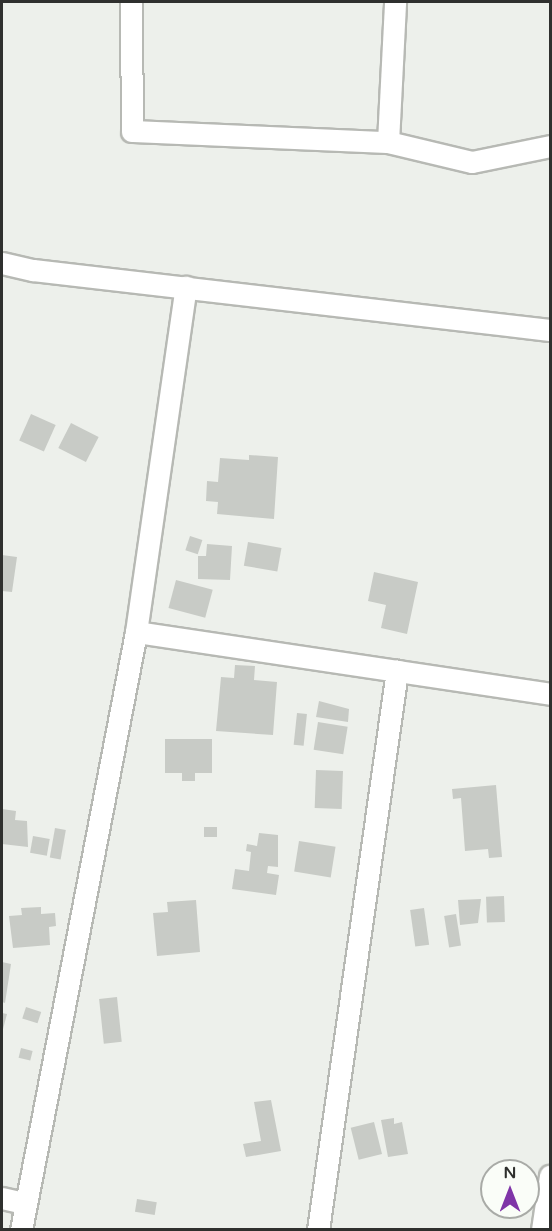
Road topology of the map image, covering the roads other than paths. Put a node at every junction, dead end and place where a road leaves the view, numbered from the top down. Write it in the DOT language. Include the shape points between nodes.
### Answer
graph roads {
  1 [pos="131,2"];
  2 [pos="395,2"];
  3 [pos="388,142"];
  4 [pos="550,146"];
  5 [pos="2,263"];
  6 [pos="186,288"];
  7 [pos="550,330"];
  8 [pos="136,632"];
  9 [pos="397,671"];
  10 [pos="550,694"];
  11 [pos="550,1176"];
  12 [pos="2,1198"];
  13 [pos="24,1203"];
  14 [pos="548,1208"];
  15 [pos="21,1230"];
  16 [pos="318,1230"];
  17 [pos="542,1230"];
  1 -- 3 [label="street" via="132,131"];
  2 -- 3 [label="street"];
  3 -- 4 [label="street" via="472,162"];
  5 -- 6 [label="street"];
  6 -- 7 [label="street"];
  6 -- 8 [label="street"];
  8 -- 9 [label="street"];
  8 -- 13 [label="street"];
  9 -- 10 [label="street"];
  9 -- 16 [label="street"];
  11 -- 14 [label="street"];
  12 -- 13 [label="street"];
  13 -- 15 [label="street"];
  14 -- 17 [label="street"];
}
